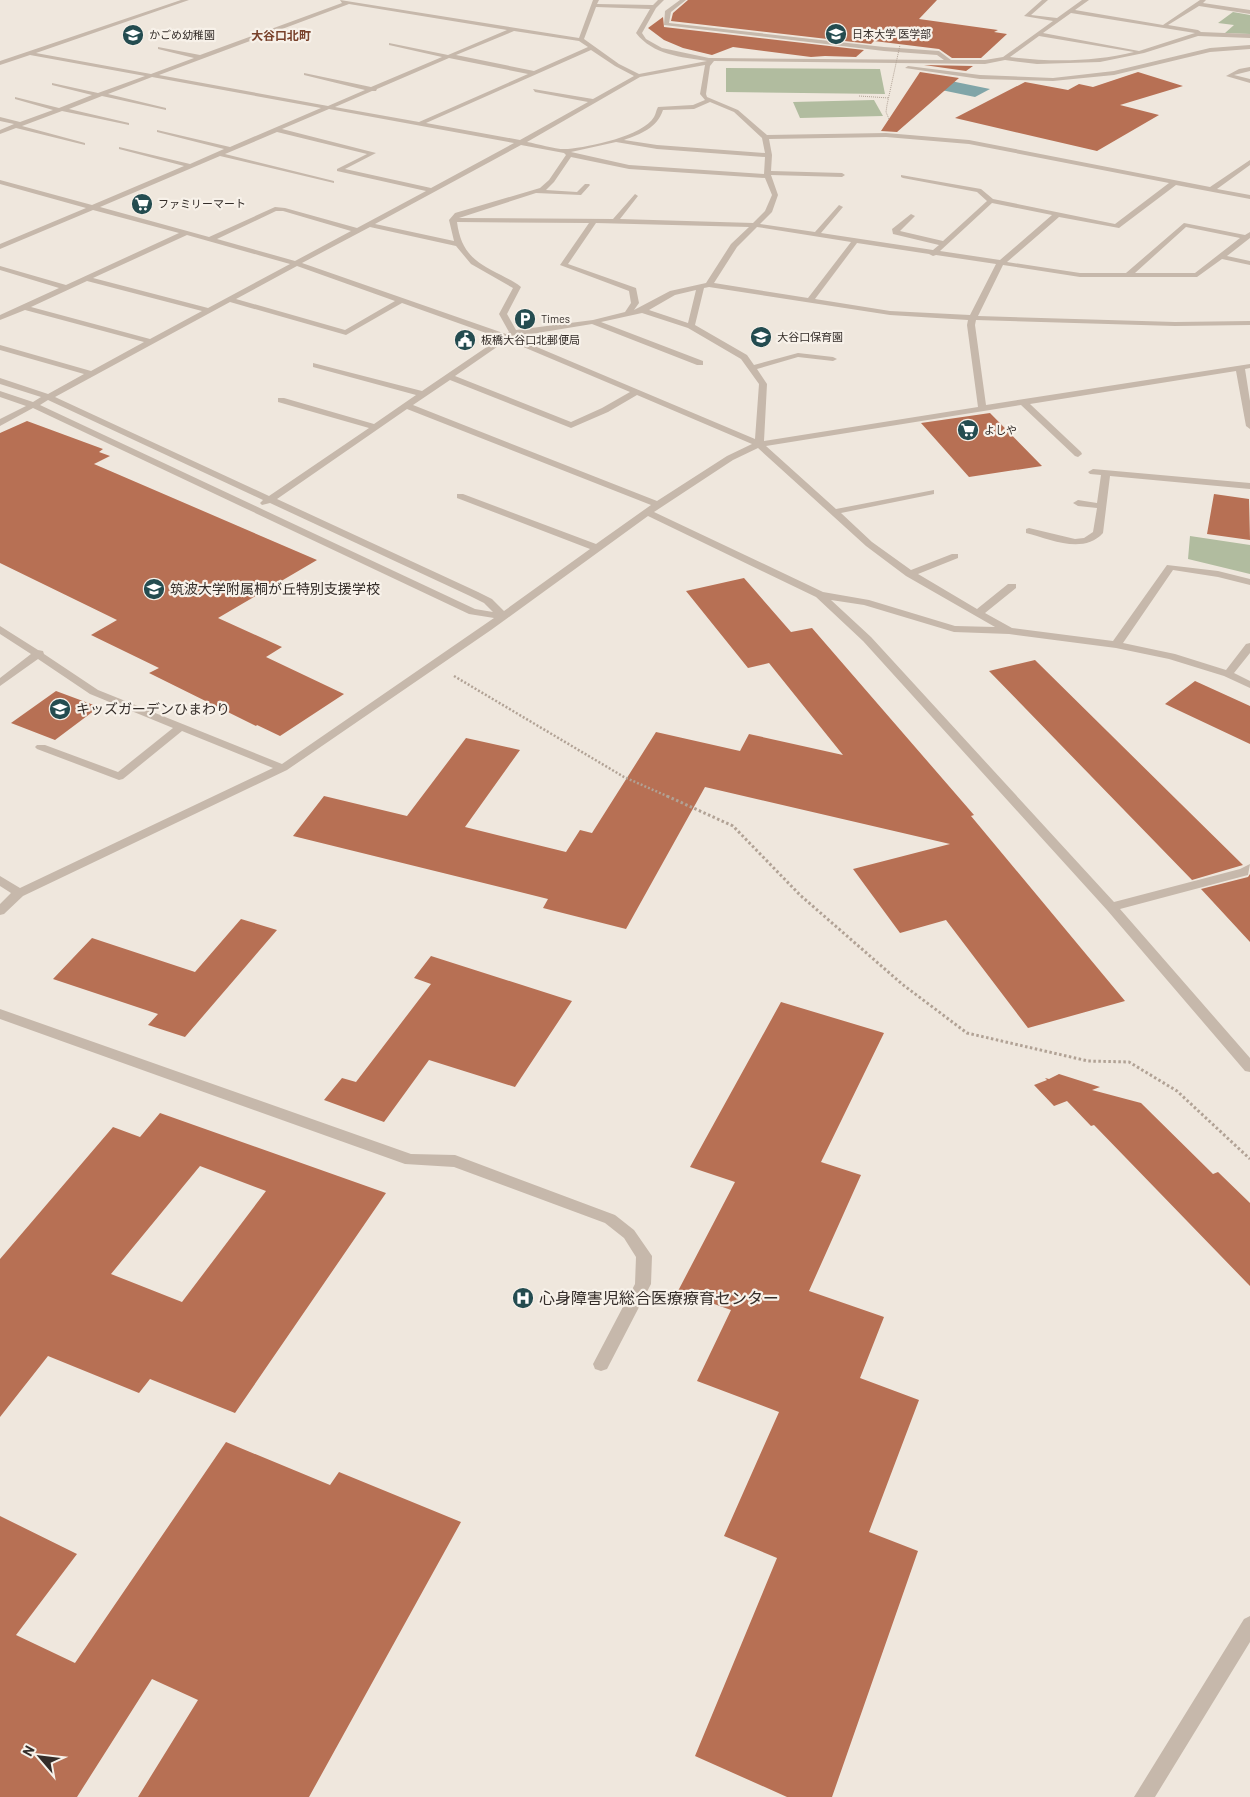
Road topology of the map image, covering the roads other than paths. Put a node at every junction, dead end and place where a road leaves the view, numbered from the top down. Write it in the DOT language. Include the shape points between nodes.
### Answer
graph roads {
  1 [pos="186,0"];
  2 [pos="335,0"];
  3 [pos="661,0"];
  4 [pos="682,0"];
  5 [pos="1046,0"];
  6 [pos="1086,0"];
  7 [pos="1186,0"];
  8 [pos="349,2"];
  9 [pos="1201,2"];
  10 [pos="594,3"];
  11 [pos="654,7"];
  12 [pos="1069,11"];
  13 [pos="1250,12"];
  14 [pos="1057,20"];
  15 [pos="1165,25"];
  16 [pos="513,30"];
  17 [pos="1205,33"];
  18 [pos="1038,34"];
  19 [pos="1250,36"];
  20 [pos="581,40"];
  21 [pos="391,44"];
  22 [pos="593,47"];
  23 [pos="1250,47"];
  24 [pos="160,48"];
  25 [pos="1142,52"];
  26 [pos="29,53"];
  27 [pos="451,56"];
  28 [pos="199,57"];
  29 [pos="1005,58"];
  30 [pos="710,61"];
  31 [pos="868,61"];
  32 [pos="950,61"];
  33 [pos="0,63"];
  34 [pos="1250,69"];
  35 [pos="534,73"];
  36 [pos="306,74"];
  37 [pos="150,75"];
  38 [pos="638,76"];
  39 [pos="1250,80"];
  40 [pos="54,84"];
  41 [pos="374,90"];
  42 [pos="535,90"];
  43 [pos="99,95"];
  44 [pos="17,98"];
  45 [pos="710,100"];
  46 [pos="594,101"];
  47 [pos="61,109"];
  48 [pos="329,109"];
  49 [pos="164,110"];
  50 [pos="0,119"];
  51 [pos="127,124"];
  52 [pos="420,124"];
  53 [pos="17,125"];
  54 [pos="278,130"];
  55 [pos="160,131"];
  56 [pos="0,132"];
  57 [pos="766,137"];
  58 [pos="614,140"];
  59 [pos="519,143"];
  60 [pos="83,144"];
  61 [pos="121,148"];
  62 [pos="232,149"];
  63 [pos="568,153"];
  64 [pos="219,154"];
  65 [pos="768,155"];
  66 [pos="1250,162"];
  67 [pos="191,166"];
  68 [pos="767,175"];
  69 [pos="842,175"];
  70 [pos="903,176"];
  71 [pos="0,182"];
  72 [pos="332,182"];
  73 [pos="1174,183"];
  74 [pos="587,185"];
  75 [pos="1212,189"];
  76 [pos="431,190"];
  77 [pos="537,191"];
  78 [pos="635,196"];
  79 [pos="1250,197"];
  80 [pos="992,201"];
  81 [pos="839,207"];
  82 [pos="92,208"];
  83 [pos="1058,214"];
  84 [pos="911,216"];
  85 [pos="453,220"];
  86 [pos="594,221"];
  87 [pos="615,221"];
  88 [pos="367,224"];
  89 [pos="755,225"];
  90 [pos="357,230"];
  91 [pos="186,233"];
  92 [pos="816,235"];
  93 [pos="1248,236"];
  94 [pos="209,240"];
  95 [pos="855,241"];
  96 [pos="944,244"];
  97 [pos="460,245"];
  98 [pos="0,247"];
  99 [pos="933,254"];
  100 [pos="1222,257"];
  101 [pos="1250,262"];
  102 [pos="295,263"];
  103 [pos="1000,264"];
  104 [pos="0,268"];
  105 [pos="1128,275"];
  106 [pos="87,279"];
  107 [pos="705,286"];
  108 [pos="67,288"];
  109 [pos="228,299"];
  110 [pos="402,300"];
  111 [pos="810,300"];
  112 [pos="24,307"];
  113 [pos="208,310"];
  114 [pos="642,311"];
  115 [pos="628,314"];
  116 [pos="0,318"];
  117 [pos="973,318"];
  118 [pos="594,322"];
  119 [pos="1250,323"];
  120 [pos="690,326"];
  121 [pos="510,335"];
  122 [pos="150,341"];
  123 [pos="0,347"];
  124 [pos="833,359"];
  125 [pos="700,363"];
  126 [pos="316,365"];
  127 [pos="1250,366"];
  128 [pos="1240,367"];
  129 [pos="751,368"];
  130 [pos="89,374"];
  131 [pos="448,376"];
  132 [pos="0,381"];
  133 [pos="637,392"];
  134 [pos="0,394"];
  135 [pos="422,394"];
  136 [pos="48,397"];
  137 [pos="281,400"];
  138 [pos="1023,402"];
  139 [pos="32,405"];
  140 [pos="405,405"];
  141 [pos="982,408"];
  142 [pos="0,423"];
  143 [pos="1250,426"];
  144 [pos="376,427"];
  145 [pos="759,444"];
  146 [pos="1078,454"];
  147 [pos="1093,472"];
  148 [pos="1106,473"];
  149 [pos="1250,486"];
  150 [pos="931,492"];
  151 [pos="460,496"];
  152 [pos="270,500"];
  153 [pos="1078,503"];
  154 [pos="658,505"];
  155 [pos="1102,506"];
  156 [pos="257,509"];
  157 [pos="646,512"];
  158 [pos="834,512"];
  159 [pos="1029,531"];
  160 [pos="597,548"];
  161 [pos="955,556"];
  162 [pos="910,574"];
  163 [pos="1250,582"];
  164 [pos="1012,586"];
  165 [pos="820,596"];
  166 [pos="978,613"];
  167 [pos="504,616"];
  168 [pos="0,629"];
  169 [pos="1009,631"];
  170 [pos="1116,645"];
  171 [pos="1250,646"];
  172 [pos="39,653"];
  173 [pos="1228,674"];
  174 [pos="0,683"];
  175 [pos="1250,684"];
  176 [pos="182,726"];
  177 [pos="42,748"];
  178 [pos="283,768"];
  179 [pos="1250,868"];
  180 [pos="0,880"];
  181 [pos="19,893"];
  182 [pos="0,896"];
  183 [pos="1111,907"];
  184 [pos="0,911"];
  185 [pos="0,1014"];
  186 [pos="1250,1067"];
  187 [pos="601,1364"];
  188 [pos="1250,1625"];
  189 [pos="1144,1797"];
  1 -- 26 [label="street"];
  2 -- 8 [label="street"];
  3 -- 11 [label="street"];
  4 -- 32 [label="street" via="668,11 666,24 939,53"];
  5 -- 14 [label="street" via="1027,16"];
  6 -- 12 [label="street"];
  7 -- 9 [label="street"];
  8 -- 16 [label="street"];
  8 -- 28 [label="street"];
  9 -- 13 [label="street"];
  9 -- 15 [label="street"];
  10 -- 11 [label="street"];
  10 -- 20 [label="street"];
  11 -- 30 [label="street" via="639,33 643,40 668,52"];
  12 -- 14 [label="street"];
  12 -- 15 [label="street"];
  14 -- 18 [label="street"];
  15 -- 17 [label="street"];
  16 -- 20 [label="street"];
  16 -- 27 [label="street"];
  17 -- 19 [label="street"];
  17 -- 25 [label="street"];
  18 -- 25 [label="street"];
  18 -- 29 [label="street"];
  20 -- 22 [label="street"];
  21 -- 27 [label="street"];
  22 -- 35 [label="street"];
  22 -- 38 [label="street"];
  23 -- 31 [label="street" via="1206,51 1100,76 1036,80 960,75"];
  24 -- 28 [label="street"];
  25 -- 29 [label="street" via="1100,60 1037,62"];
  26 -- 33 [label="street"];
  26 -- 37 [label="street"];
  27 -- 35 [label="street"];
  27 -- 41 [label="street"];
  28 -- 37 [label="street"];
  29 -- 32 [label="street" via="985,62"];
  30 -- 31 [label="street"];
  30 -- 38 [label="street"];
  30 -- 45 [label="street" via="705,69 707,87 703,94"];
  31 -- 32 [label="street"];
  34 -- 39 [label="street" via="1230,75"];
  35 -- 52 [label="street"];
  36 -- 41 [label="street"];
  37 -- 43 [label="street"];
  37 -- 48 [label="street"];
  38 -- 46 [label="street"];
  40 -- 43 [label="street"];
  41 -- 48 [label="street"];
  42 -- 46 [label="street"];
  43 -- 47 [label="street"];
  43 -- 49 [label="street"];
  44 -- 47 [label="street"];
  45 -- 57 [label="street" via="736,112"];
  45 -- 58 [label="street" via="694,107 660,108 659,119 655,123 636,134"];
  46 -- 59 [label="street"];
  47 -- 51 [label="street"];
  47 -- 53 [label="street"];
  48 -- 52 [label="street"];
  48 -- 54 [label="street"];
  50 -- 53 [label="street"];
  52 -- 59 [label="street"];
  53 -- 56 [label="street"];
  53 -- 60 [label="street"];
  54 -- 62 [label="street"];
  54 -- 76 [label="street" via="373,153 339,170"];
  55 -- 62 [label="street"];
  57 -- 65 [label="street"];
  57 -- 73 [label="street" via="886,134 969,142"];
  58 -- 63 [label="street"];
  58 -- 65 [label="street" via="657,147"];
  59 -- 63 [label="street"];
  59 -- 76 [label="street"];
  61 -- 67 [label="street"];
  62 -- 64 [label="street"];
  63 -- 68 [label="street" via="629,167"];
  63 -- 77 [label="street" via="552,181"];
  64 -- 67 [label="street"];
  64 -- 72 [label="street"];
  65 -- 68 [label="street"];
  66 -- 75 [label="street"];
  67 -- 82 [label="street"];
  68 -- 69 [label="street"];
  68 -- 89 [label="street" via="775,194 768,212"];
  70 -- 80 [label="street" via="979,190"];
  71 -- 82 [label="street"];
  73 -- 75 [label="street"];
  73 -- 83 [label="street" via="1116,226"];
  74 -- 77 [label="street" via="578,194"];
  75 -- 79 [label="street"];
  76 -- 88 [label="street"];
  77 -- 85 [label="street" via="458,215"];
  78 -- 87 [label="street"];
  80 -- 83 [label="street"];
  80 -- 96 [label="street"];
  81 -- 92 [label="street"];
  82 -- 91 [label="street"];
  82 -- 98 [label="street"];
  83 -- 103 [label="street"];
  84 -- 96 [label="street" via="896,232"];
  85 -- 86 [label="street"];
  85 -- 97 [label="street"];
  86 -- 87 [label="street"];
  86 -- 115 [label="street" via="564,265 633,290 635,303"];
  87 -- 89 [label="street"];
  88 -- 90 [label="street"];
  88 -- 97 [label="street"];
  89 -- 92 [label="street"];
  89 -- 107 [label="street" via="734,246"];
  90 -- 94 [label="street" via="275,209"];
  90 -- 102 [label="street"];
  91 -- 94 [label="street"];
  91 -- 106 [label="street"];
  92 -- 95 [label="street"];
  93 -- 100 [label="street"];
  93 -- 105 [label="street" via="1184,225"];
  94 -- 102 [label="street"];
  95 -- 99 [label="street"];
  95 -- 111 [label="street"];
  96 -- 99 [label="street"];
  97 -- 121 [label="street" via="466,258 474,264 518,287 503,314"];
  99 -- 103 [label="street"];
  100 -- 101 [label="street"];
  100 -- 105 [label="street" via="1197,275"];
  102 -- 109 [label="street"];
  102 -- 110 [label="street"];
  103 -- 105 [label="street" via="1080,276"];
  103 -- 117 [label="street"];
  104 -- 108 [label="street"];
  106 -- 108 [label="street"];
  106 -- 113 [label="street"];
  107 -- 111 [label="street"];
  107 -- 114 [label="street" via="673,293"];
  107 -- 120 [label="street"];
  108 -- 112 [label="street"];
  109 -- 110 [label="street" via="346,334"];
  109 -- 113 [label="street"];
  110 -- 121 [label="street"];
  111 -- 117 [label="street" via="890,313"];
  112 -- 116 [label="street"];
  112 -- 122 [label="street"];
  113 -- 122 [label="street"];
  114 -- 115 [label="street"];
  114 -- 120 [label="street"];
  115 -- 118 [label="street"];
  117 -- 119 [label="street"];
  117 -- 141 [label="street" via="971,325"];
  118 -- 121 [label="street"];
  118 -- 125 [label="street"];
  120 -- 129 [label="street" via="744,357"];
  121 -- 131 [label="street"];
  121 -- 133 [label="street"];
  122 -- 130 [label="street"];
  123 -- 130 [label="street"];
  124 -- 129 [label="street" via="798,355"];
  126 -- 135 [label="street"];
  127 -- 128 [label="street"];
  128 -- 138 [label="street"];
  128 -- 143 [label="street"];
  129 -- 145 [label="street" via="763,384"];
  130 -- 136 [label="street"];
  131 -- 133 [label="street" via="571,425"];
  131 -- 135 [label="street"];
  132 -- 136 [label="street"];
  133 -- 145 [label="street"];
  134 -- 139 [label="street"];
  135 -- 140 [label="street"];
  136 -- 139 [label="street"];
  136 -- 152 [label="street"];
  137 -- 144 [label="street"];
  138 -- 141 [label="street"];
  138 -- 146 [label="street"];
  139 -- 142 [label="street"];
  139 -- 156 [label="street"];
  140 -- 144 [label="street"];
  140 -- 154 [label="street"];
  141 -- 145 [label="street"];
  144 -- 152 [label="street"];
  145 -- 154 [label="street" via="730,458"];
  145 -- 158 [label="street"];
  147 -- 148 [label="street"];
  148 -- 149 [label="street"];
  148 -- 155 [label="street"];
  150 -- 158 [label="street"];
  151 -- 160 [label="street"];
  152 -- 156 [label="street"];
  152 -- 167 [label="street" via="474,594"];
  153 -- 155 [label="street"];
  154 -- 157 [label="street"];
  155 -- 159 [label="street" via="1098,533 1087,541 1076,542"];
  156 -- 167 [label="street" via="473,612"];
  157 -- 160 [label="street"];
  157 -- 165 [label="street"];
  158 -- 162 [label="street" via="869,544"];
  160 -- 167 [label="street"];
  161 -- 162 [label="street"];
  162 -- 166 [label="street"];
  163 -- 170 [label="street" via="1170,567"];
  164 -- 166 [label="street"];
  165 -- 169 [label="street" via="865,602 954,629"];
  165 -- 183 [label="street" via="867,639"];
  166 -- 169 [label="street"];
  167 -- 178 [label="street"];
  168 -- 172 [label="street"];
  169 -- 170 [label="street"];
  170 -- 173 [label="street" via="1171,656"];
  171 -- 173 [label="street"];
  172 -- 174 [label="street"];
  172 -- 176 [label="street" via="94,692"];
  173 -- 175 [label="street"];
  176 -- 177 [label="street" via="119,777"];
  176 -- 178 [label="street"];
  178 -- 181 [label="street"];
  179 -- 183 [label="street"];
  180 -- 181 [label="street"];
  181 -- 182 [label="street"];
  181 -- 184 [label="street"];
  183 -- 186 [label="street"];
  185 -- 187 [label="street" via="410,1160 455,1161 610,1218 629,1234 644,1256 643,1284"];
  188 -- 189 [label="street"];
}
